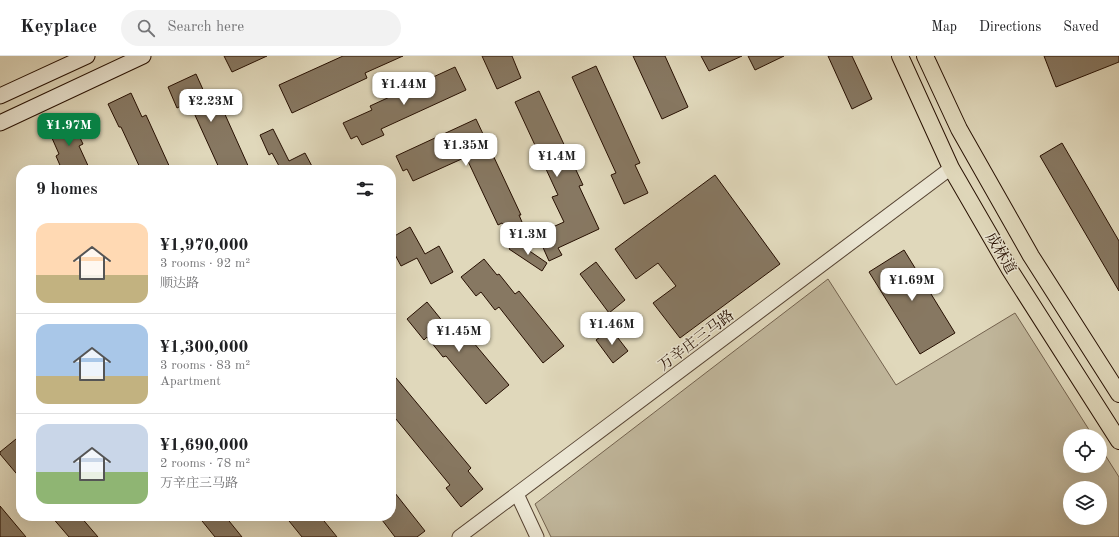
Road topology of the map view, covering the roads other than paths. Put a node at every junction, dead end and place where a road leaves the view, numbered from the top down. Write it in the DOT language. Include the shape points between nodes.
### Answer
graph roads {
  1 [pos="87,56"];
  2 [pos="143,56"];
  3 [pos="900,56"];
  4 [pos="924,56"];
  5 [pos="0,96"];
  6 [pos="0,123"];
  7 [pos="951,168"];
  8 [pos="1119,394"];
  9 [pos="1119,441"];
  10 [pos="517,494"];
  11 [pos="459,537"];
  12 [pos="537,537"];
  1 -- 5 [label="main road"];
  2 -- 6 [label="main road"];
  3 -- 7 [label="main road, 成林道"];
  4 -- 8 [label="main road, 成林道" via="959,129 1031,256"];
  7 -- 9 [label="main road, 成林道" via="1010,270"];
  7 -- 10 [label="street, 万辛庄三马路"];
  10 -- 11 [label="street, 万辛庄三马路"];
  10 -- 12 [label="street"];
}
